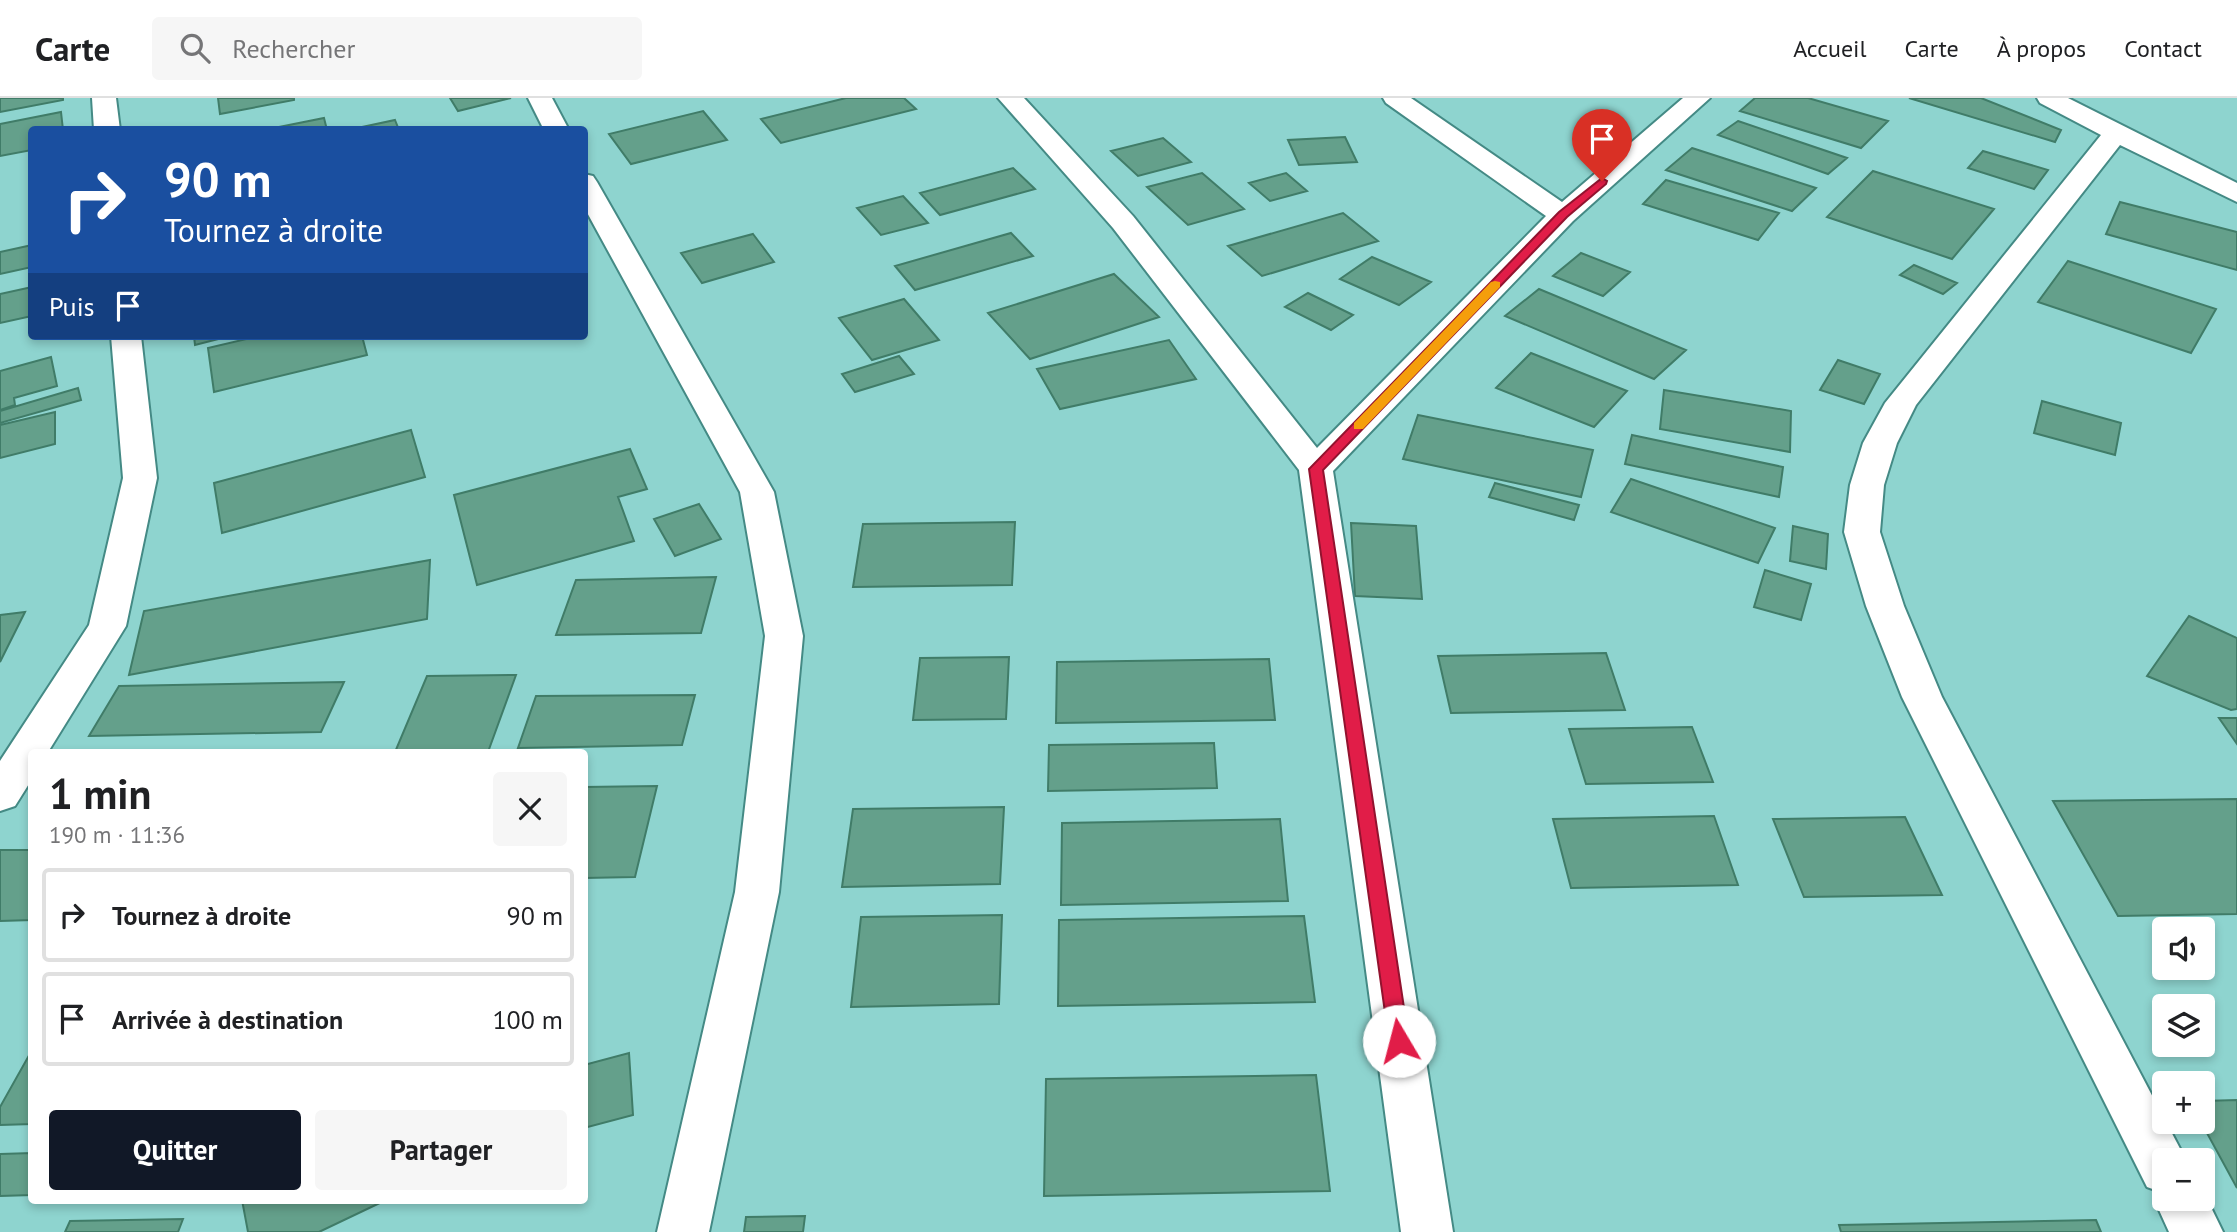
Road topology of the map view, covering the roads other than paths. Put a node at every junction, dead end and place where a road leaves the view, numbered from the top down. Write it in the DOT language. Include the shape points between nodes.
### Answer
graph roads {
  1 [pos="104,98"];
  2 [pos="540,98"];
  3 [pos="1010,98"];
  4 [pos="1395,98"];
  5 [pos="2049,98"];
  6 [pos="1679,105"];
  7 [pos="107,126"];
  8 [pos="554,126"];
  9 [pos="2117,132"];
  10 [pos="588,189"];
  11 [pos="2237,194"];
  12 [pos="1563,215"];
  13 [pos="126,340"];
  14 [pos="1316,469"];
  15 [pos="29,749"];
  16 [pos="28,750"];
  17 [pos="0,794"];
  18 [pos="2154,1148"];
  19 [pos="2186,1211"];
  20 [pos="683,1232"];
  21 [pos="1426,1232"];
  22 [pos="2197,1232"];
  1 -- 7 [label="street"];
  2 -- 8 [label="street"];
  3 -- 14 [label="street" via="1123,222"];
  4 -- 12 [label="street"];
  5 -- 9 [label="street"];
  6 -- 12 [label="street"];
  9 -- 11 [label="street"];
  9 -- 18 [label="street" via="1901,403 1880,443 1867,485 1862,532 1885,606 1922,697"];
  10 -- 20 [label="street" via="757,492 785,636 757,892"];
  12 -- 14 [label="street"];
  13 -- 15 [label="street" via="140,478 107,626"];
  14 -- 21 [label="street"];
  16 -- 17 [label="street"];
  19 -- 22 [label="street"];
}
